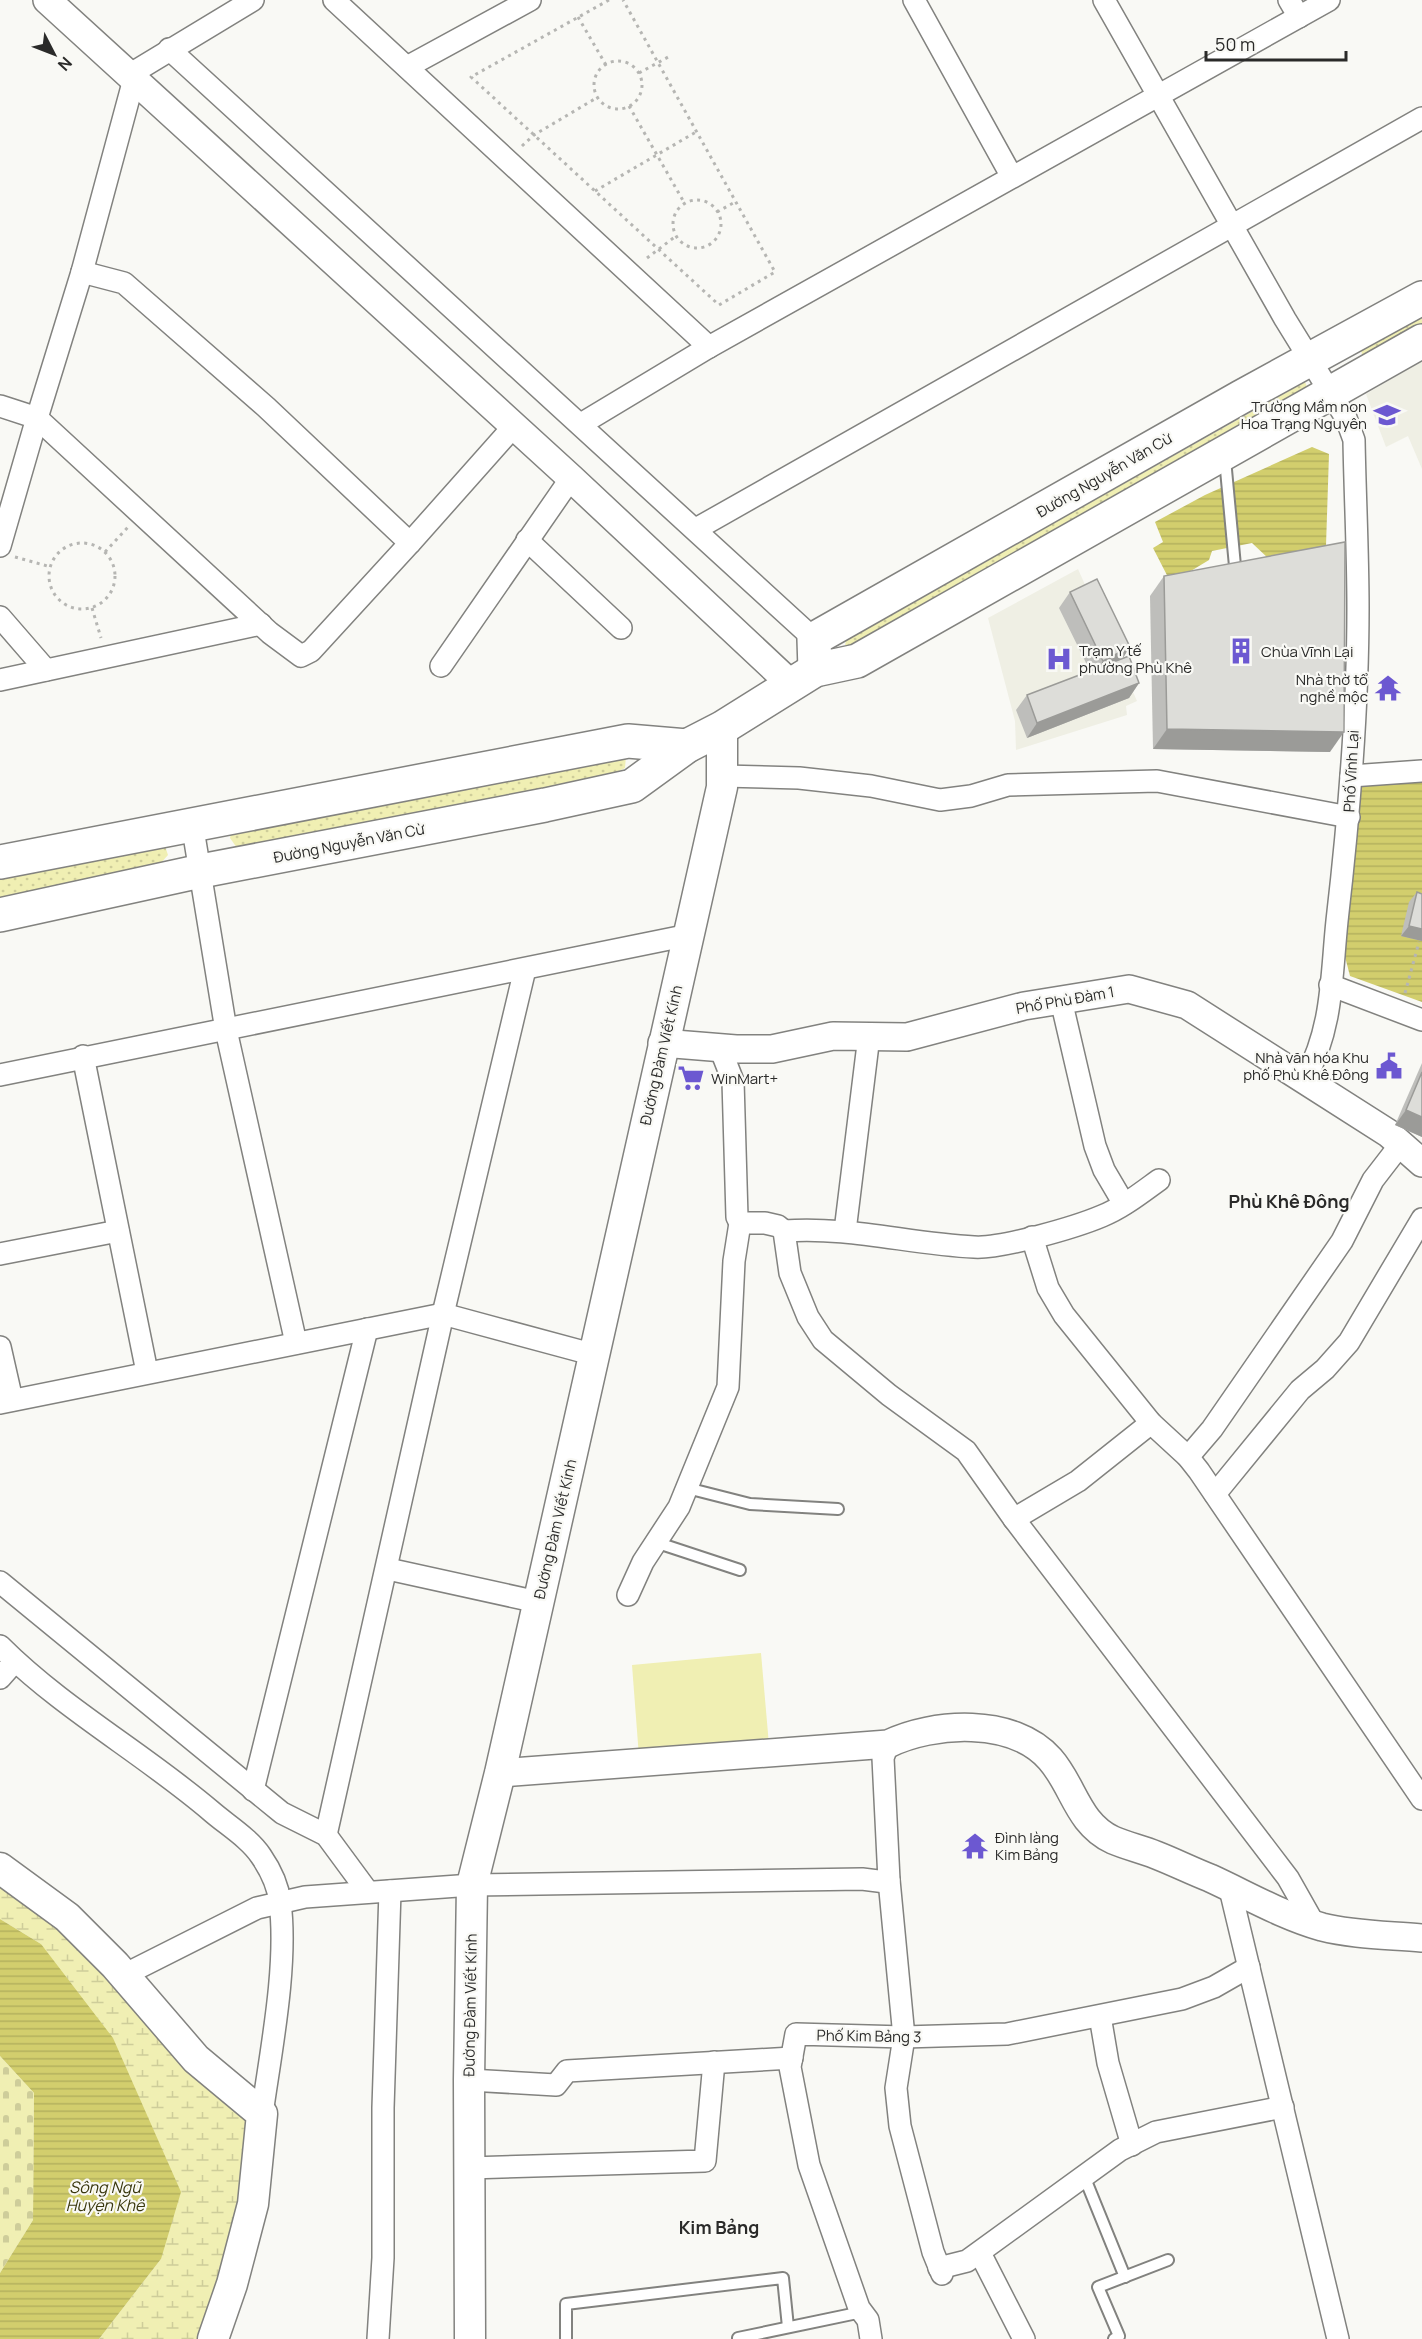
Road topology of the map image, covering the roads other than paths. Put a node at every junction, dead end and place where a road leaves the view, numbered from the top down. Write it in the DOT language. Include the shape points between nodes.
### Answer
graph roads {
  1 [pos="47,0"];
  2 [pos="253,0"];
  3 [pos="334,0"];
  4 [pos="530,0"];
  5 [pos="914,0"];
  6 [pos="1104,0"];
  7 [pos="1329,0"];
  8 [pos="1294,8"];
  9 [pos="169,49"];
  10 [pos="407,67"];
  11 [pos="132,77"];
  12 [pos="1158,96"];
  13 [pos="1422,118"];
  14 [pos="1012,177"];
  15 [pos="1232,225"];
  16 [pos="82,272"];
  17 [pos="1422,298"];
  18 [pos="1422,341"];
  19 [pos="709,347"];
  20 [pos="1310,361"];
  21 [pos="1331,392"];
  22 [pos="0,406"];
  23 [pos="37,418"];
  24 [pos="581,424"];
  25 [pos="514,426"];
  26 [pos="1226,464"];
  27 [pos="571,478"];
  28 [pos="696,529"];
  29 [pos="527,540"];
  30 [pos="410,543"];
  31 [pos="6,551"];
  32 [pos="1235,566"];
  33 [pos="0,617"];
  34 [pos="261,624"];
  35 [pos="621,628"];
  36 [pos="807,665"];
  37 [pos="441,666"];
  38 [pos="46,670"];
  39 [pos="0,680"];
  40 [pos="722,728"];
  41 [pos="687,746"];
  42 [pos="1422,771"];
  43 [pos="723,776"];
  44 [pos="1351,776"];
  45 [pos="1349,817"];
  46 [pos="192,823"];
  47 [pos="0,862"];
  48 [pos="201,871"];
  49 [pos="0,915"];
  50 [pos="689,935"];
  51 [pos="525,969"];
  52 [pos="1330,985"];
  53 [pos="1061,1000"];
  54 [pos="1422,1020"];
  55 [pos="226,1030"];
  56 [pos="869,1036"];
  57 [pos="662,1043"];
  58 [pos="720,1048"];
  59 [pos="83,1056"];
  60 [pos="0,1075"];
  61 [pos="1305,1079"];
  62 [pos="1400,1145"];
  63 [pos="1422,1163"];
  64 [pos="1159,1180"];
  65 [pos="1124,1203"];
  66 [pos="1422,1219"];
  67 [pos="740,1223"];
  68 [pos="118,1231"];
  69 [pos="784,1232"];
  70 [pos="845,1232"];
  71 [pos="1032,1237"];
  72 [pos="0,1254"];
  73 [pos="443,1314"];
  74 [pos="367,1329"];
  75 [pos="296,1343"];
  76 [pos="0,1347"];
  77 [pos="595,1355"];
  78 [pos="147,1372"];
  79 [pos="6,1401"];
  80 [pos="1151,1423"];
  81 [pos="1188,1457"];
  82 [pos="687,1488"];
  83 [pos="1215,1494"];
  84 [pos="838,1509"];
  85 [pos="1014,1519"];
  86 [pos="655,1542"];
  87 [pos="388,1569"];
  88 [pos="740,1570"];
  89 [pos="0,1582"];
  90 [pos="628,1595"];
  91 [pos="538,1602"];
  92 [pos="0,1646"];
  93 [pos="15,1661"];
  94 [pos="0,1678"];
  95 [pos="888,1744"];
  96 [pos="500,1773"];
  97 [pos="253,1790"];
  98 [pos="1422,1799"];
  99 [pos="326,1835"];
  100 [pos="0,1868"];
  101 [pos="889,1880"];
  102 [pos="472,1885"];
  103 [pos="1230,1889"];
  104 [pos="390,1891"];
  105 [pos="368,1892"];
  106 [pos="280,1901"];
  107 [pos="1314,1924"];
  108 [pos="1422,1938"];
  109 [pos="1249,1967"];
  110 [pos="124,1975"];
  111 [pos="1100,2016"];
  112 [pos="904,2037"];
  113 [pos="792,2058"];
  114 [pos="714,2062"];
  115 [pos="469,2080"];
  116 [pos="1283,2107"];
  117 [pos="262,2114"];
  118 [pos="1132,2145"];
  119 [pos="469,2168"];
  120 [pos="1084,2176"];
  121 [pos="980,2253"];
  122 [pos="1168,2260"];
  123 [pos="1125,2277"];
  124 [pos="862,2312"];
  125 [pos="788,2326"];
  126 [pos="738,2338"];
  127 [pos="213,2339"];
  128 [pos="378,2339"];
  129 [pos="470,2339"];
  130 [pos="566,2339"];
  131 [pos="871,2339"];
  132 [pos="1024,2339"];
  133 [pos="1114,2339"];
  134 [pos="1338,2339"];
  1 -- 11 [label="street"];
  2 -- 9 [label="street"];
  3 -- 10 [label="street"];
  4 -- 10 [label="street"];
  5 -- 14 [label="street"];
  6 -- 12 [label="street, Phố Vĩnh Lại"];
  7 -- 8 [label="street"];
  8 -- 12 [label="street"];
  9 -- 11 [label="street"];
  9 -- 24 [label="street"];
  10 -- 19 [label="street"];
  11 -- 16 [label="street"];
  11 -- 25 [label="street"];
  12 -- 14 [label="street"];
  12 -- 15 [label="street, Phố Vĩnh Lại"];
  13 -- 15 [label="street"];
  14 -- 19 [label="street"];
  15 -- 20 [label="street, Phố Vĩnh Lại"];
  15 -- 28 [label="street"];
  16 -- 23 [label="street"];
  16 -- 30 [label="street" via="124,283 266,407"];
  17 -- 20 [label="main road, Đường Nguyễn Văn Cừ"];
  18 -- 21 [label="main road, Đường Nguyễn Văn Cừ"];
  19 -- 24 [label="street"];
  20 -- 21 [label="street, Phố Vĩnh Lại"];
  20 -- 36 [label="main road, Đường Nguyễn Văn Cừ" via="1231,402"];
  21 -- 26 [label="main road, Đường Nguyễn Văn Cừ"];
  21 -- 44 [label="street, Phố Vĩnh Lại" via="1354,440 1358,609"];
  22 -- 23 [label="street"];
  23 -- 31 [label="street"];
  23 -- 34 [label="street"];
  24 -- 28 [label="street"];
  25 -- 27 [label="street"];
  25 -- 30 [label="street"];
  26 -- 32 [label="lane"];
  26 -- 36 [label="main road, Đường Nguyễn Văn Cừ" via="857,661"];
  27 -- 29 [label="street"];
  27 -- 36 [label="street"];
  28 -- 36 [label="street"];
  29 -- 35 [label="street"];
  29 -- 37 [label="street"];
  30 -- 34 [label="street" via="306,655 296,654"];
  33 -- 38 [label="street"];
  34 -- 38 [label="street"];
  36 -- 40 [label="main road, Đường Nguyễn Văn Cừ"];
  38 -- 39 [label="street"];
  40 -- 41 [label="main road, Đường Nguyễn Văn Cừ"];
  40 -- 43 [label="main road, Đường Đàm Viết Kính"];
  41 -- 46 [label="main road" via="628,741"];
  41 -- 48 [label="main road, Đường Nguyễn Văn Cừ" via="632,786"];
  42 -- 44 [label="street"];
  43 -- 45 [label="street" via="800,778 871,786 940,800 1008,785 1157,782"];
  43 -- 50 [label="main road, Đường Đàm Viết Kính"];
  44 -- 45 [label="street, Phố Vĩnh Lại"];
  45 -- 52 [label="street, Phố Vĩnh Lại"];
  46 -- 47 [label="main road"];
  46 -- 48 [label="street"];
  48 -- 49 [label="main road, Đường Nguyễn Văn Cừ"];
  48 -- 55 [label="street"];
  50 -- 51 [label="street"];
  50 -- 57 [label="main road, Đường Đàm Viết Kính"];
  51 -- 55 [label="street"];
  51 -- 73 [label="street"];
  52 -- 54 [label="street"];
  52 -- 61 [label="street, Phố Vĩnh Lại" via="1325,1036"];
  53 -- 56 [label="street, Phố Phù Đàm 1" via="907,1037"];
  53 -- 61 [label="street, Phố Phù Đàm 1" via="1129,989 1187,1005"];
  53 -- 65 [label="street" via="1095,1146"];
  55 -- 59 [label="street"];
  55 -- 75 [label="street"];
  56 -- 58 [label="street, Phố Phù Đàm 1" via="833,1036 772,1049"];
  56 -- 70 [label="street"];
  57 -- 58 [label="street, Phố Phù Đàm 1"];
  57 -- 77 [label="main road, Đường Đàm Viết Kính"];
  58 -- 67 [label="street" via="733,1081"];
  59 -- 60 [label="street"];
  59 -- 68 [label="street"];
  61 -- 62 [label="street, Phố Phù Đàm 1" via="1388,1132"];
  62 -- 63 [label="street, Phố Phù Đàm 1"];
  62 -- 81 [label="street" via="1373,1180 1342,1241 1212,1429"];
  64 -- 65 [label="street"];
  65 -- 71 [label="street" via="1102,1216"];
  66 -- 83 [label="street" via="1349,1342 1300,1390"];
  67 -- 69 [label="street" via="765,1223"];
  67 -- 82 [label="street" via="728,1388"];
  68 -- 72 [label="street"];
  68 -- 78 [label="street"];
  69 -- 70 [label="street"];
  69 -- 85 [label="street" via="790,1273 808,1317 823,1340 966,1451"];
  70 -- 71 [label="street" via="976,1248"];
  71 -- 80 [label="street" via="1048,1288 1064,1315"];
  73 -- 74 [label="street"];
  73 -- 77 [label="street"];
  73 -- 87 [label="street"];
  74 -- 75 [label="street"];
  74 -- 97 [label="street"];
  75 -- 78 [label="street"];
  76 -- 79 [label="street"];
  77 -- 91 [label="main road, Đường Đàm Viết Kính"];
  78 -- 79 [label="street"];
  80 -- 81 [label="street"];
  80 -- 85 [label="street" via="1078,1481"];
  81 -- 83 [label="street"];
  82 -- 84 [label="lane" via="750,1504"];
  82 -- 86 [label="street"];
  83 -- 98 [label="street"];
  85 -- 107 [label="street" via="1288,1878"];
  86 -- 88 [label="lane"];
  86 -- 90 [label="street"];
  87 -- 91 [label="street"];
  87 -- 99 [label="street"];
  89 -- 97 [label="street"];
  91 -- 96 [label="main road, Đường Đàm Viết Kính"];
  92 -- 93 [label="street"];
  93 -- 94 [label="street"];
  93 -- 106 [label="street" via="184,1788 242,1837 273,1876"];
  95 -- 96 [label="street"];
  95 -- 101 [label="street" via="883,1758"];
  95 -- 103 [label="street" via="908,1734 957,1727 1006,1733 1051,1760 1083,1816 1101,1833"];
  96 -- 102 [label="main road, Đường Đàm Viết Kính"];
  97 -- 99 [label="street" via="282,1813"];
  99 -- 105 [label="street"];
  100 -- 110 [label="main road" via="67,1917"];
  101 -- 102 [label="street"];
  101 -- 112 [label="street"];
  102 -- 104 [label="street"];
  102 -- 115 [label="main road, Đường Đàm Viết Kính"];
  103 -- 107 [label="street"];
  103 -- 109 [label="street"];
  104 -- 105 [label="street"];
  104 -- 128 [label="street"];
  105 -- 106 [label="street"];
  106 -- 110 [label="street" via="248,1912"];
  106 -- 117 [label="street" via="281,1968"];
  107 -- 108 [label="street"];
  109 -- 111 [label="street, Phố Kim Bảng 3" via="1182,1999"];
  109 -- 116 [label="street"];
  110 -- 117 [label="main road" via="196,2059"];
  111 -- 112 [label="street, Phố Kim Bảng 3" via="1007,2034"];
  111 -- 118 [label="street" via="1108,2063"];
  112 -- 113 [label="street, Phố Kim Bảng 3" via="796,2034"];
  112 -- 121 [label="street" via="896,2088 900,2126 940,2271"];
  113 -- 114 [label="street"];
  113 -- 124 [label="street, Phố Kim Bảng 3" via="790,2067 809,2165"];
  114 -- 115 [label="street" via="567,2071 556,2085"];
  114 -- 119 [label="street" via="705,2161"];
  115 -- 119 [label="main road, Đường Đàm Viết Kính"];
  116 -- 118 [label="street" via="1156,2132"];
  116 -- 134 [label="street"];
  117 -- 127 [label="main road" via="253,2204"];
  118 -- 120 [label="street"];
  119 -- 129 [label="main road, Đường Đàm Viết Kính"];
  120 -- 121 [label="street"];
  120 -- 123 [label="lane"];
  121 -- 132 [label="street"];
  122 -- 123 [label="lane"];
  123 -- 133 [label="lane" via="1098,2287 1119,2336"];
  124 -- 125 [label="lane"];
  124 -- 131 [label="street, Phố Kim Bảng 3" via="868,2320"];
  125 -- 126 [label="lane"];
  125 -- 130 [label="lane" via="783,2278 566,2304"];
}
